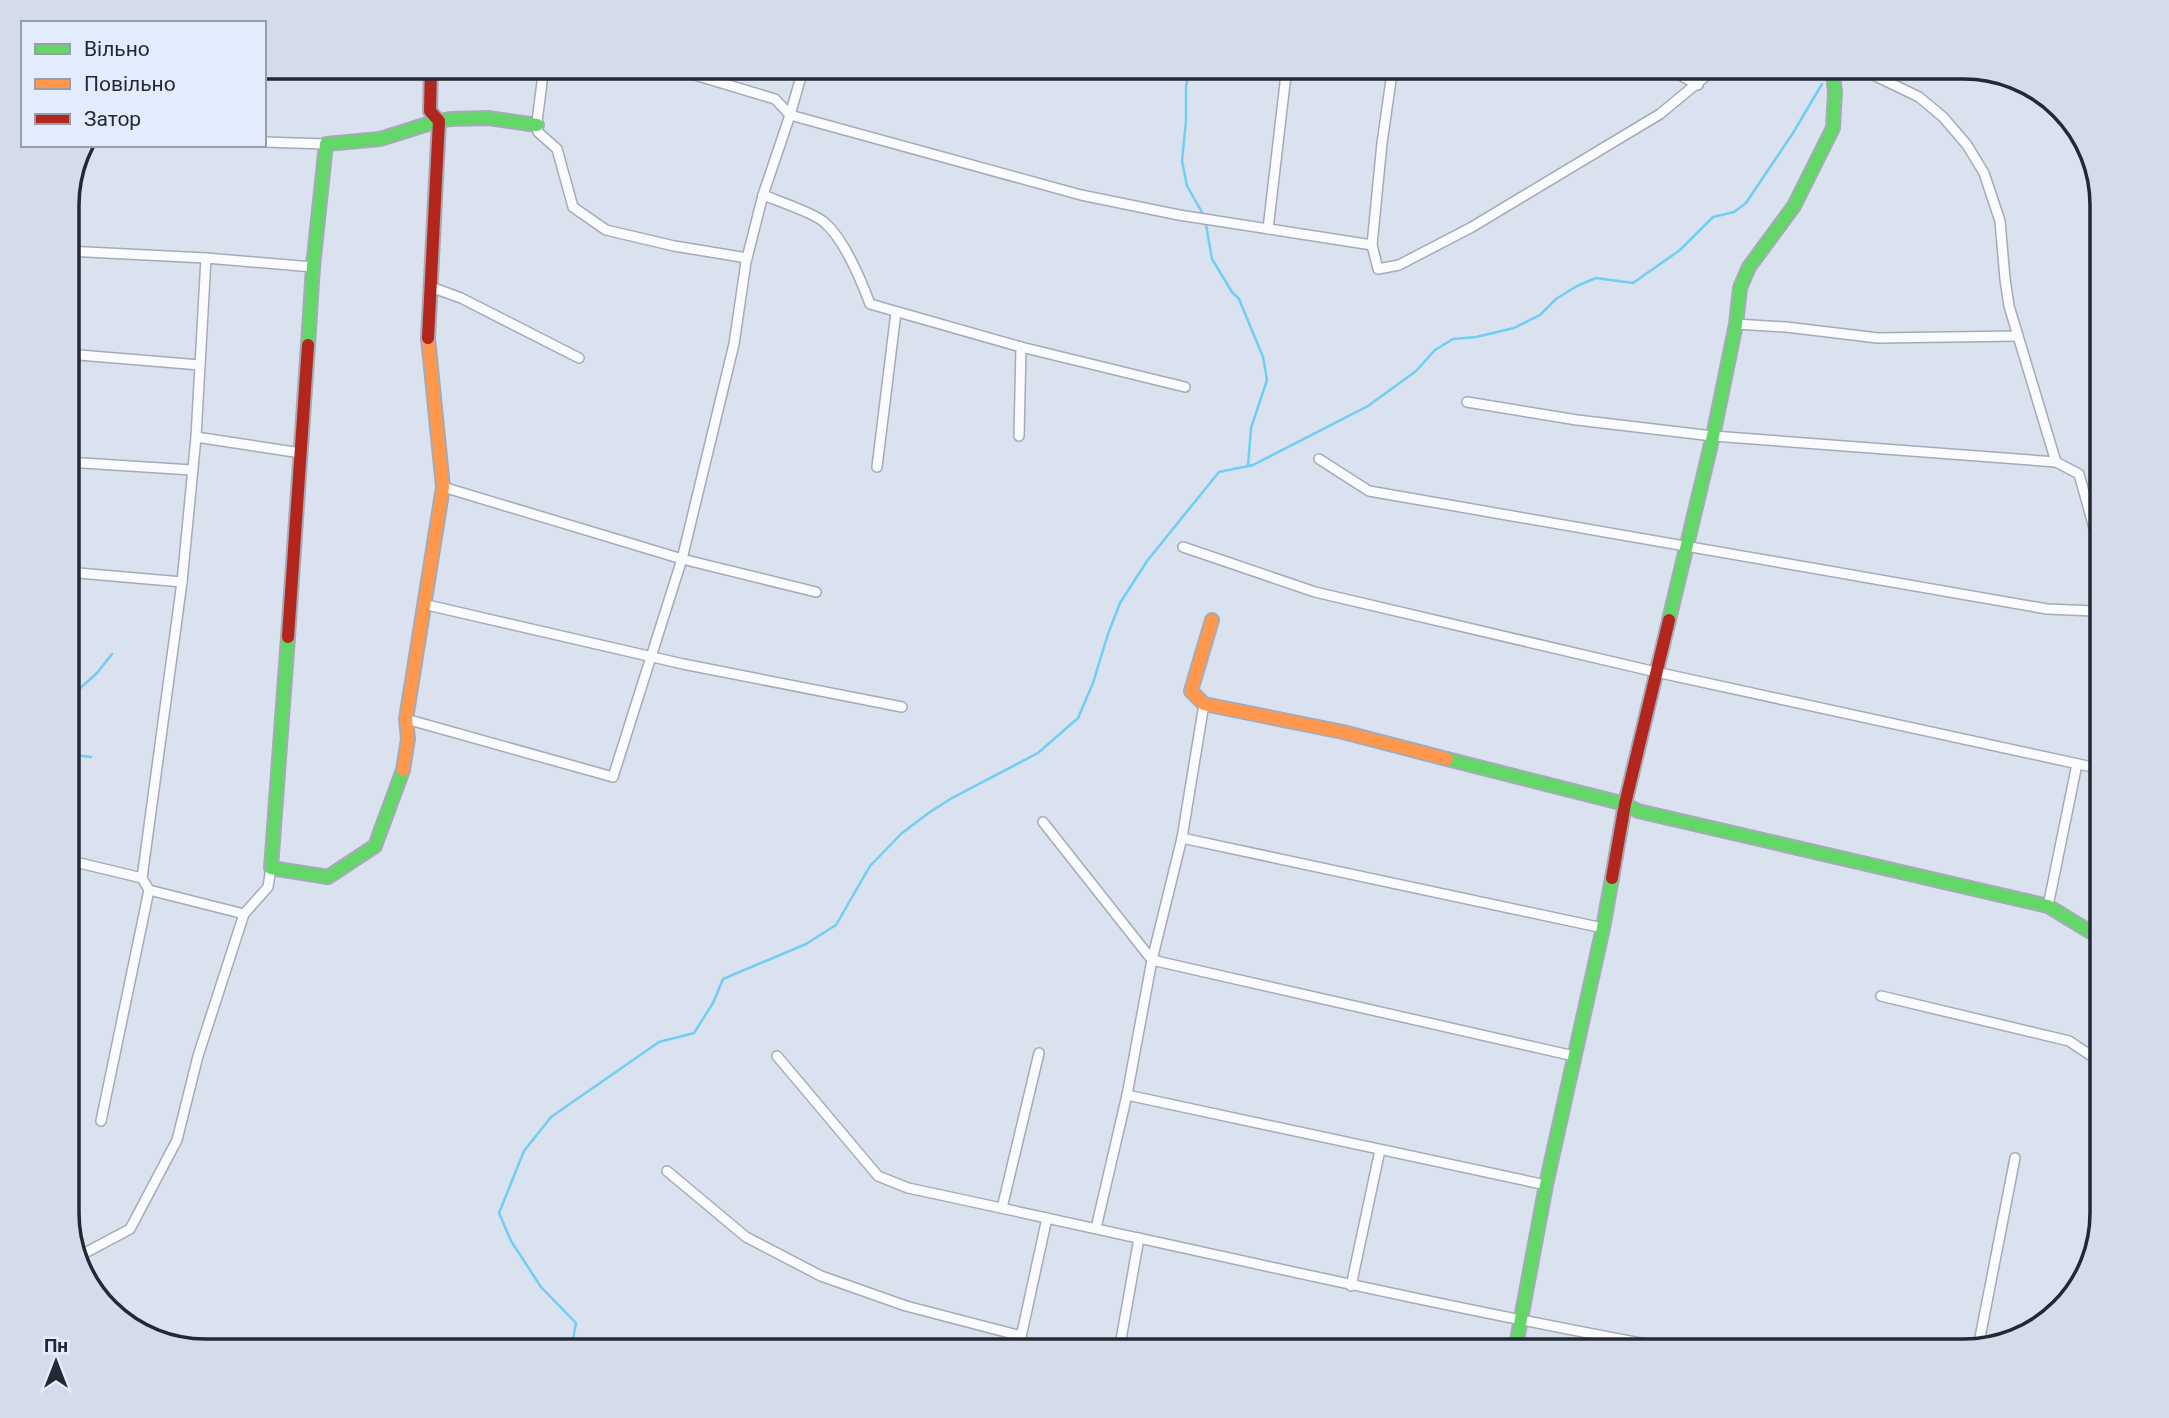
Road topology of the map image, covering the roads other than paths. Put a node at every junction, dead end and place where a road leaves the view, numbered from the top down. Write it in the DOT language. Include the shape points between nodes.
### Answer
graph roads {
  1 [pos="430,79"];
  2 [pos="542,79"];
  3 [pos="708,79"];
  4 [pos="800,79"];
  5 [pos="1285,79"];
  6 [pos="1391,79"];
  7 [pos="1687,79"];
  8 [pos="1704,79"];
  9 [pos="1834,79"];
  10 [pos="1882,79"];
  11 [pos="1698,85"];
  12 [pos="790,116"];
  13 [pos="439,121"];
  14 [pos="537,125"];
  15 [pos="266,142"];
  16 [pos="326,144"];
  17 [pos="763,195"];
  18 [pos="1268,229"];
  19 [pos="1372,245"];
  20 [pos="79,252"];
  21 [pos="206,258"];
  22 [pos="747,258"];
  23 [pos="313,267"];
  24 [pos="431,287"];
  25 [pos="896,312"];
  26 [pos="1737,324"];
  27 [pos="2018,336"];
  28 [pos="1021,347"];
  29 [pos="79,355"];
  30 [pos="579,358"];
  31 [pos="200,365"];
  32 [pos="1185,387"];
  33 [pos="1467,402"];
  34 [pos="1019,436"];
  35 [pos="1713,436"];
  36 [pos="196,437"];
  37 [pos="301,453"];
  38 [pos="1319,459"];
  39 [pos="2056,462"];
  40 [pos="79,463"];
  41 [pos="877,467"];
  42 [pos="192,470"];
  43 [pos="443,487"];
  44 [pos="2090,514"];
  45 [pos="1688,545"];
  46 [pos="1183,547"];
  47 [pos="682,559"];
  48 [pos="79,573"];
  49 [pos="182,582"];
  50 [pos="816,592"];
  51 [pos="423,604"];
  52 [pos="2090,611"];
  53 [pos="1212,620"];
  54 [pos="650,656"];
  55 [pos="1657,672"];
  56 [pos="1204,704"];
  57 [pos="902,707"];
  58 [pos="406,719"];
  59 [pos="2077,764"];
  60 [pos="2090,767"];
  61 [pos="1625,804"];
  62 [pos="1043,822"];
  63 [pos="1182,838"];
  64 [pos="79,863"];
  65 [pos="271,868"];
  66 [pos="142,878"];
  67 [pos="149,890"];
  68 [pos="2048,906"];
  69 [pos="244,914"];
  70 [pos="1603,928"];
  71 [pos="2090,932"];
  72 [pos="1152,960"];
  73 [pos="1881,996"];
  74 [pos="1039,1054"];
  75 [pos="2090,1055"];
  76 [pos="777,1056"];
  77 [pos="1574,1056"];
  78 [pos="1127,1095"];
  79 [pos="101,1121"];
  80 [pos="1380,1150"];
  81 [pos="2015,1158"];
  82 [pos="667,1171"];
  83 [pos="1546,1185"];
  84 [pos="1002,1208"];
  85 [pos="1048,1218"];
  86 [pos="1096,1228"];
  87 [pos="1139,1238"];
  88 [pos="85,1253"];
  89 [pos="1351,1286"];
  90 [pos="1520,1321"];
  91 [pos="1021,1336"];
  92 [pos="1980,1338"];
  93 [pos="1020,1339"];
  94 [pos="1120,1339"];
  95 [pos="1517,1339"];
  96 [pos="1615,1339"];
  1 -- 13 [label="street" via="429,111"];
  2 -- 14 [label="street"];
  3 -- 12 [label="street" via="775,99"];
  4 -- 12 [label="street"];
  5 -- 18 [label="street"];
  6 -- 19 [label="street"];
  7 -- 11 [label="street"];
  8 -- 11 [label="street"];
  9 -- 26 [label="street" via="1833,128 1794,206 1749,267 1740,288"];
  10 -- 27 [label="street" via="1919,97 1943,117 1984,173 2000,221 2009,306"];
  11 -- 19 [label="street" via="1660,114 1472,227 1399,265 1378,269"];
  12 -- 17 [label="street"];
  12 -- 18 [label="street" via="1081,195"];
  13 -- 14 [label="street" via="494,119"];
  13 -- 16 [label="street" via="383,138"];
  13 -- 24 [label="street"];
  14 -- 22 [label="street" via="538,132 557,149 573,208 606,230"];
  15 -- 16 [label="street"];
  16 -- 23 [label="street"];
  17 -- 22 [label="street"];
  17 -- 25 [label="street" via="823,221 839,238 870,304"];
  18 -- 19 [label="street"];
  20 -- 21 [label="street"];
  21 -- 23 [label="street"];
  21 -- 31 [label="street"];
  22 -- 47 [label="street" via="734,344"];
  23 -- 37 [label="street"];
  24 -- 30 [label="street"];
  24 -- 43 [label="street" via="428,339"];
  25 -- 28 [label="street"];
  25 -- 41 [label="street"];
  26 -- 27 [label="street" via="1878,338"];
  26 -- 35 [label="street"];
  27 -- 39 [label="street"];
  28 -- 32 [label="street"];
  28 -- 34 [label="street"];
  29 -- 31 [label="street"];
  31 -- 36 [label="street"];
  33 -- 35 [label="street"];
  35 -- 39 [label="street"];
  35 -- 45 [label="street"];
  36 -- 37 [label="street"];
  36 -- 42 [label="street"];
  37 -- 65 [label="street"];
  38 -- 45 [label="street" via="1369,491"];
  39 -- 44 [label="street" via="2079,474"];
  40 -- 42 [label="street"];
  42 -- 49 [label="street"];
  43 -- 47 [label="street"];
  43 -- 51 [label="street"];
  45 -- 52 [label="street" via="2047,609"];
  45 -- 55 [label="street"];
  46 -- 55 [label="street" via="1315,592"];
  47 -- 50 [label="street"];
  47 -- 54 [label="street"];
  48 -- 49 [label="street"];
  49 -- 66 [label="street"];
  51 -- 54 [label="street"];
  51 -- 58 [label="street"];
  53 -- 56 [label="street" via="1191,691"];
  54 -- 57 [label="street"];
  54 -- 58 [label="street" via="612,777"];
  55 -- 59 [label="street"];
  55 -- 61 [label="street"];
  56 -- 61 [label="street" via="1343,732"];
  56 -- 63 [label="street"];
  58 -- 65 [label="street" via="404,766 375,846 328,877"];
  59 -- 60 [label="street"];
  59 -- 68 [label="street"];
  61 -- 68 [label="street" via="1638,811"];
  61 -- 70 [label="street"];
  62 -- 72 [label="street"];
  63 -- 70 [label="street"];
  63 -- 72 [label="street"];
  64 -- 66 [label="street"];
  65 -- 69 [label="street" via="268,887"];
  66 -- 67 [label="street"];
  67 -- 69 [label="street"];
  67 -- 79 [label="street"];
  68 -- 71 [label="street"];
  69 -- 88 [label="street" via="198,1056 177,1140 130,1229"];
  70 -- 77 [label="street"];
  72 -- 77 [label="street"];
  72 -- 78 [label="street"];
  73 -- 75 [label="street" via="2069,1041"];
  74 -- 84 [label="street"];
  76 -- 84 [label="street" via="878,1176 908,1188"];
  77 -- 83 [label="street"];
  78 -- 80 [label="street"];
  78 -- 86 [label="street"];
  80 -- 83 [label="street"];
  80 -- 89 [label="street"];
  81 -- 92 [label="street"];
  82 -- 91 [label="street" via="746,1237 821,1276 906,1306"];
  83 -- 90 [label="street"];
  84 -- 85 [label="street"];
  85 -- 86 [label="street"];
  85 -- 91 [label="street"];
  86 -- 87 [label="street"];
  87 -- 89 [label="street"];
  87 -- 94 [label="street"];
  89 -- 90 [label="street"];
  90 -- 95 [label="street"];
  90 -- 96 [label="street"];
  91 -- 93 [label="street"];
}
